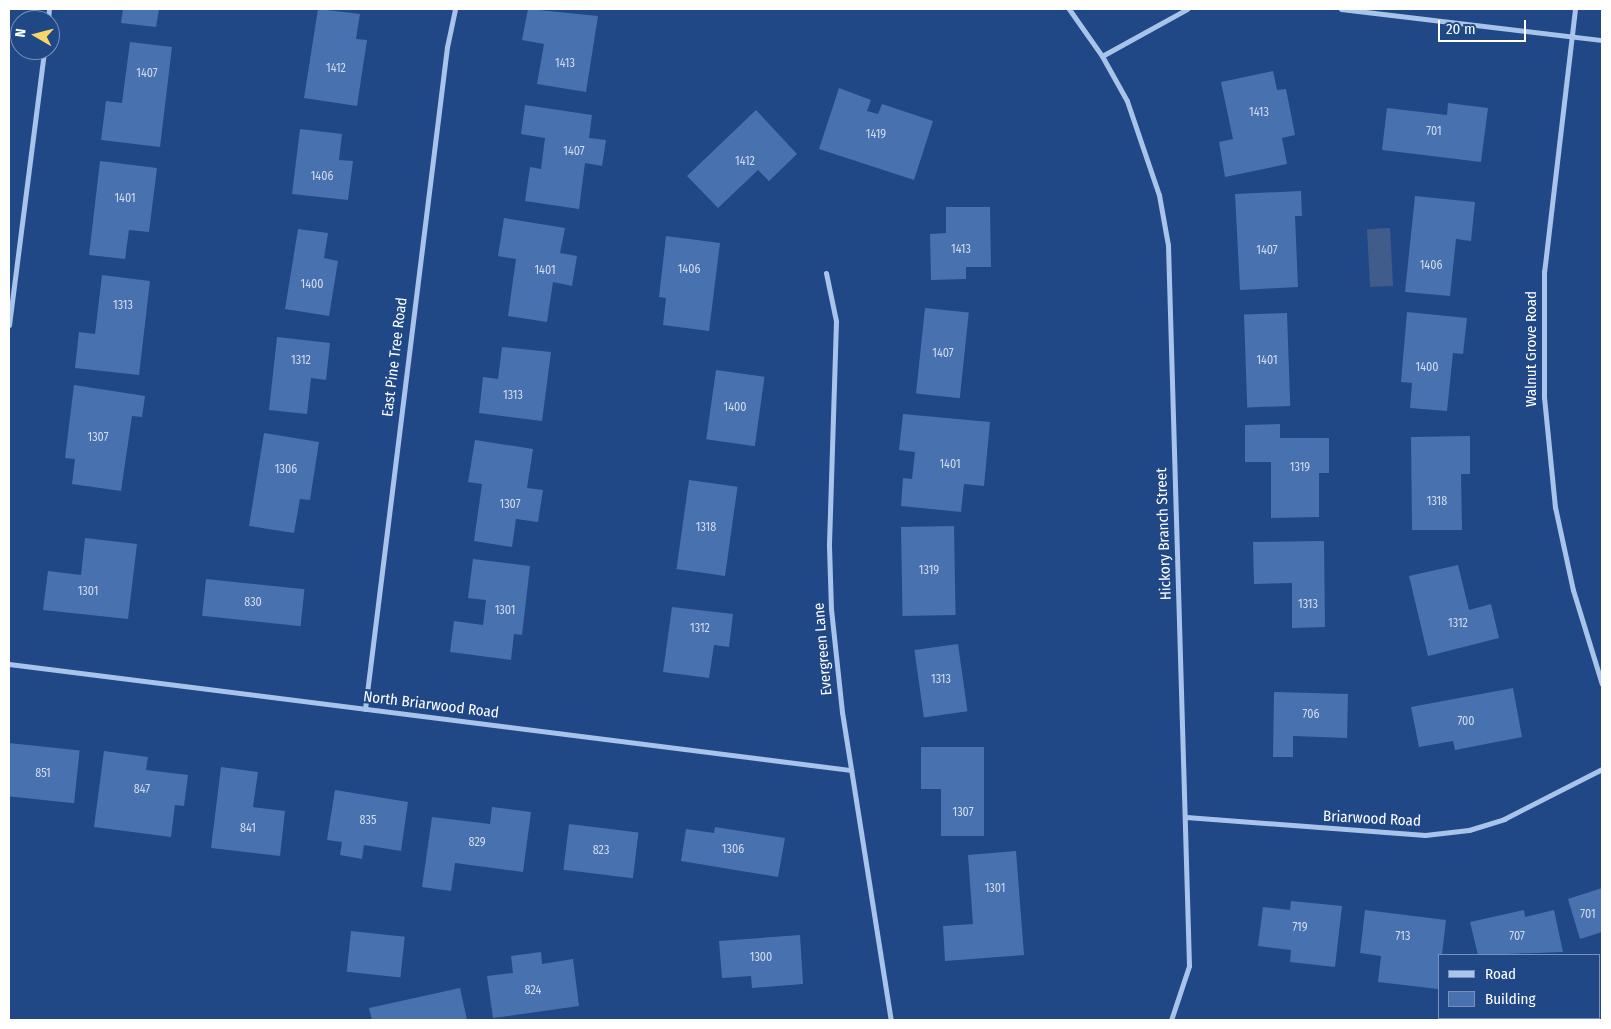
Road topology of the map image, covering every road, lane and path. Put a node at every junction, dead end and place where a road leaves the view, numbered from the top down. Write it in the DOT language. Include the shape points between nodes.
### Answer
graph roads {
  1 [pos="455,9"];
  2 [pos="1069,9"];
  3 [pos="1187,9"];
  4 [pos="1341,9"];
  5 [pos="1575,9"];
  6 [pos="1572,36"];
  7 [pos="1602,40"];
  8 [pos="1102,56"];
  9 [pos="43,60"];
  10 [pos="826,273"];
  11 [pos="9,326"];
  12 [pos="9,664"];
  13 [pos="1602,684"];
  14 [pos="365,709"];
  15 [pos="1602,769"];
  16 [pos="851,770"];
  17 [pos="1186,817"];
  18 [pos="891,1020"];
  19 [pos="1171,1020"];
  1 -- 14 [label="street, East Pine Tree Road" via="446,46"];
  2 -- 8 [label="street, Hickory Branch Street"];
  3 -- 8 [label="street"];
  4 -- 6 [label="street"];
  5 -- 6 [label="street, Walnut Grove Road"];
  6 -- 7 [label="street"];
  6 -- 13 [label="street, Walnut Grove Road" via="1544,271 1544,405 1555,507 1571,581"];
  8 -- 17 [label="street, Hickory Branch Street" via="1145,148 1168,245"];
  9 -- 11 [label="street"];
  10 -- 16 [label="street, Evergreen Lane" via="836,321 830,494 831,600"];
  12 -- 14 [label="street, North Briarwood Road"];
  14 -- 16 [label="street, North Briarwood Road"];
  15 -- 17 [label="street, Briarwood Road" via="1504,819 1434,834 1400,835"];
  16 -- 18 [label="street, Evergreen Lane"];
  17 -- 19 [label="street, Hickory Branch Street" via="1188,966"];
}
